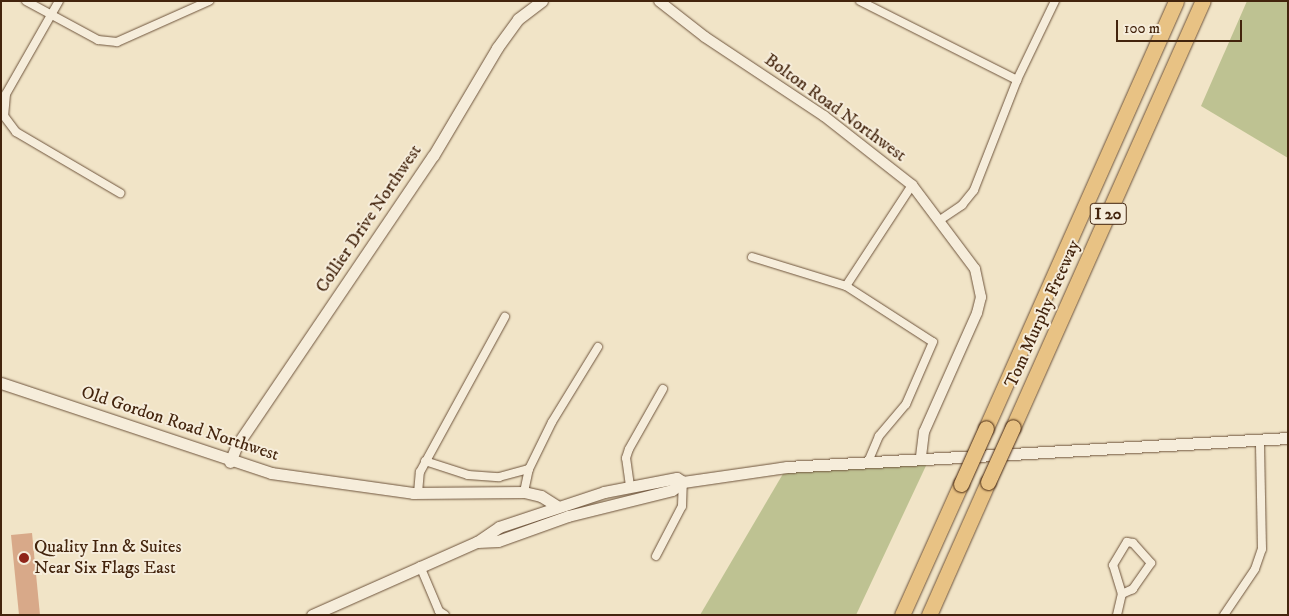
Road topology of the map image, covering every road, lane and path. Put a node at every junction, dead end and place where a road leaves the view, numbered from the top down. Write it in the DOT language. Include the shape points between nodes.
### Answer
graph roads {
  1 [pos="26,1"];
  2 [pos="58,1"];
  3 [pos="209,1"];
  4 [pos="542,1"];
  5 [pos="659,1"];
  6 [pos="860,1"];
  7 [pos="1055,1"];
  8 [pos="1176,1"];
  9 [pos="1203,1"];
  10 [pos="51,15"];
  11 [pos="1017,80"];
  12 [pos="912,185"];
  13 [pos="120,193"];
  14 [pos="940,220"];
  15 [pos="752,257"];
  16 [pos="846,286"];
  17 [pos="505,317"];
  18 [pos="598,347"];
  19 [pos="1,383"];
  20 [pos="663,389"];
  21 [pos="1288,438"];
  22 [pos="1260,440"];
  23 [pos="921,458"];
  24 [pos="425,461"];
  25 [pos="230,462"];
  26 [pos="868,462"];
  27 [pos="529,469"];
  28 [pos="682,482"];
  29 [pos="630,486"];
  30 [pos="524,492"];
  31 [pos="418,493"];
  32 [pos="557,506"];
  33 [pos="477,542"];
  34 [pos="656,556"];
  35 [pos="420,566"];
  36 [pos="1122,594"];
  37 [pos="440,614"];
  38 [pos="312,615"];
  39 [pos="902,615"];
  40 [pos="929,615"];
  41 [pos="1117,615"];
  42 [pos="1224,615"];
  1 -- 10 [label="street"];
  2 -- 10 [label="street"];
  3 -- 10 [label="street" via="116,42 98,40"];
  4 -- 25 [label="main road, Collier Drive Northwest" via="518,19 497,48 433,156 237,445"];
  5 -- 12 [label="street, Bolton Road Northwest" via="705,37 824,116"];
  6 -- 11 [label="street"];
  7 -- 11 [label="street"];
  8 -- 39 [label="highway, Tom Murphy Freeway / I 20, bridge"];
  9 -- 40 [label="highway, Tom Murphy Freeway / I 20, bridge"];
  10 -- 13 [label="street" via="6,94 4,116 16,132"];
  11 -- 14 [label="street" via="974,190 962,205"];
  12 -- 14 [label="street, Bolton Road Northwest"];
  12 -- 16 [label="street"];
  14 -- 23 [label="street, Bolton Road Northwest" via="975,269 981,297 924,432"];
  15 -- 16 [label="street"];
  16 -- 26 [label="street" via="933,342 906,404 879,436"];
  17 -- 24 [label="street"];
  18 -- 27 [label="street" via="552,422"];
  19 -- 25 [label="main road, Old Gordon Road Northwest"];
  20 -- 29 [label="street" via="629,449 626,458"];
  21 -- 22 [label="main road"];
  22 -- 23 [label="main road"];
  22 -- 42 [label="street" via="1262,549 1254,569"];
  23 -- 26 [label="main road"];
  24 -- 27 [label="street" via="468,475 499,477"];
  24 -- 31 [label="street" via="420,472"];
  25 -- 31 [label="main road, Old Gordon Road Northwest" via="309,480"];
  26 -- 28 [label="main road" via="787,467"];
  27 -- 30 [label="street"];
  28 -- 29 [label="main road" via="677,478"];
  28 -- 33 [label="main road" via="672,490 568,516 498,541"];
  28 -- 34 [label="street" via="682,506"];
  29 -- 32 [label="main road"];
  30 -- 31 [label="main road, Old Gordon Road Northwest"];
  30 -- 32 [label="main road, Old Gordon Road Northwest" via="541,496"];
  32 -- 33 [label="main road" via="499,527"];
  33 -- 35 [label="main road"];
  35 -- 37 [label="street"];
  35 -- 38 [label="main road"];
  36 -- 36 [label="street" via="1113,565 1127,542 1133,542 1150,563 1133,589"];
  36 -- 41 [label="street"];
}
